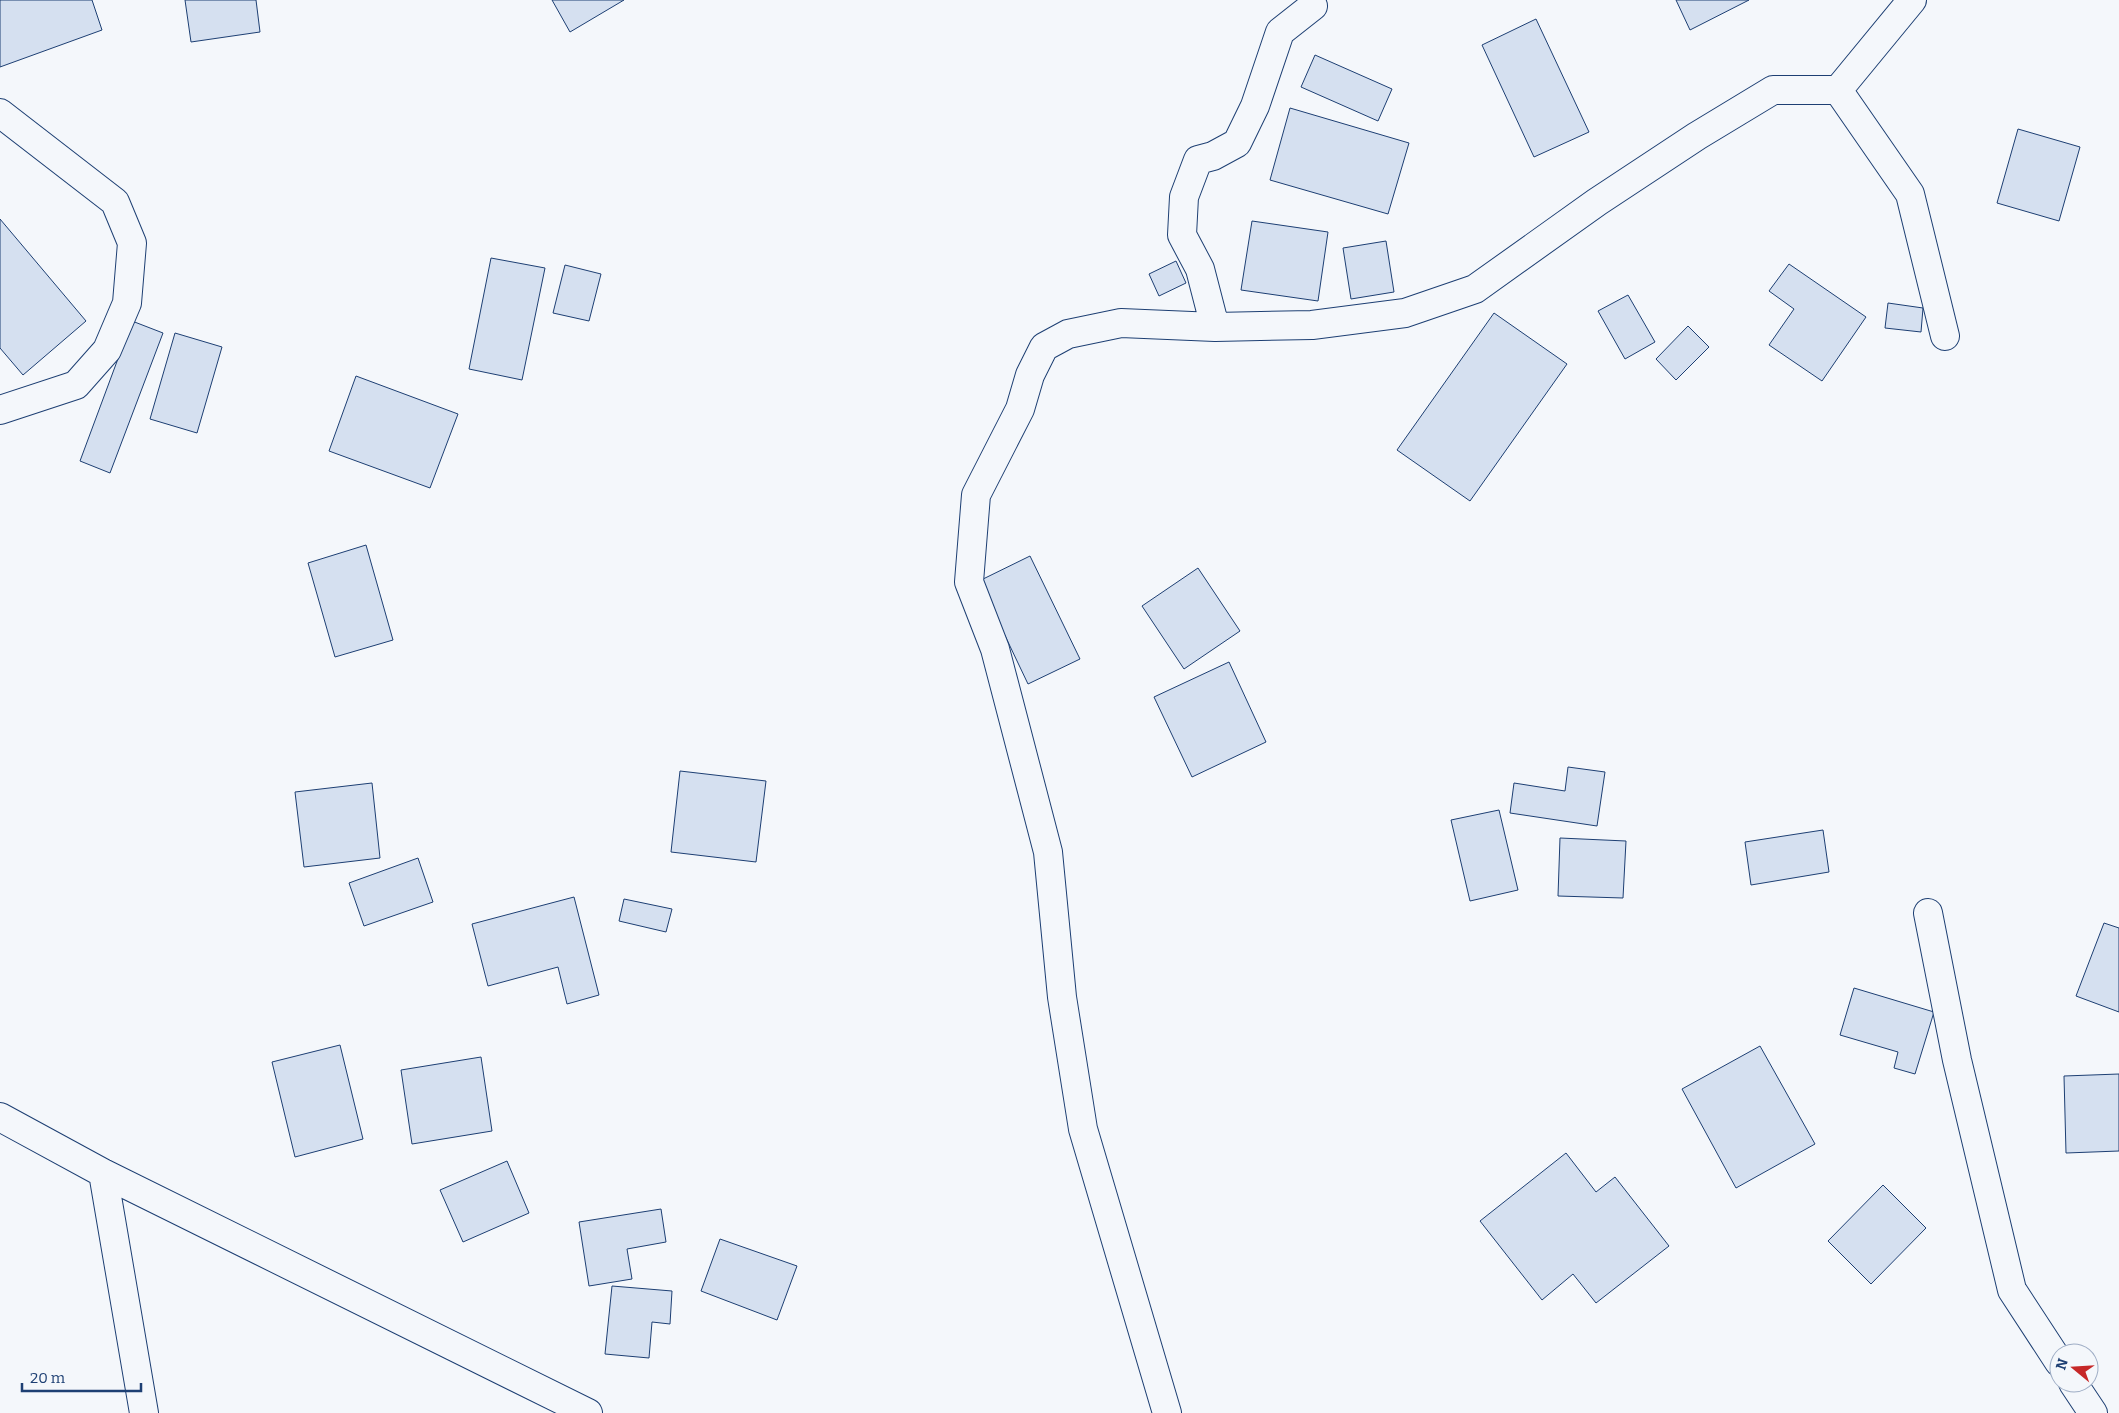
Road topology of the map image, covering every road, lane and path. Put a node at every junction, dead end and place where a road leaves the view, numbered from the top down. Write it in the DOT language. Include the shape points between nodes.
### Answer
graph roads {
  1 [pos="1912,0"];
  2 [pos="1313,6"];
  3 [pos="1838,90"];
  4 [pos="0,113"];
  5 [pos="1215,326"];
  6 [pos="1945,336"];
  7 [pos="0,410"];
  8 [pos="1928,914"];
  9 [pos="0,1117"];
  10 [pos="102,1173"];
  11 [pos="2049,1347"];
  12 [pos="2080,1393"];
  13 [pos="144,1413"];
  14 [pos="588,1413"];
  15 [pos="1167,1413"];
  16 [pos="2093,1413"];
  1 -- 3 [label="street"];
  2 -- 5 [label="street" via="1280,32 1255,106 1238,143 1198,160 1184,197 1182,235 1200,270"];
  3 -- 5 [label="street" via="1773,90 1655,164 1475,289 1405,313 1312,325"];
  3 -- 6 [label="street" via="1910,194"];
  4 -- 7 [label="street" via="115,202 132,243 127,303 107,350 76,386"];
  5 -- 15 [label="street" via="1121,323 1068,334 1044,347 1030,375 1020,409 976,495 969,582 996,649 1048,852 1062,997 1083,1129"];
  8 -- 11 [label="street" via="1957,1060 2012,1290"];
  9 -- 10 [label="street"];
  10 -- 13 [label="street"];
  10 -- 14 [label="street"];
  12 -- 16 [label="street"];
}
